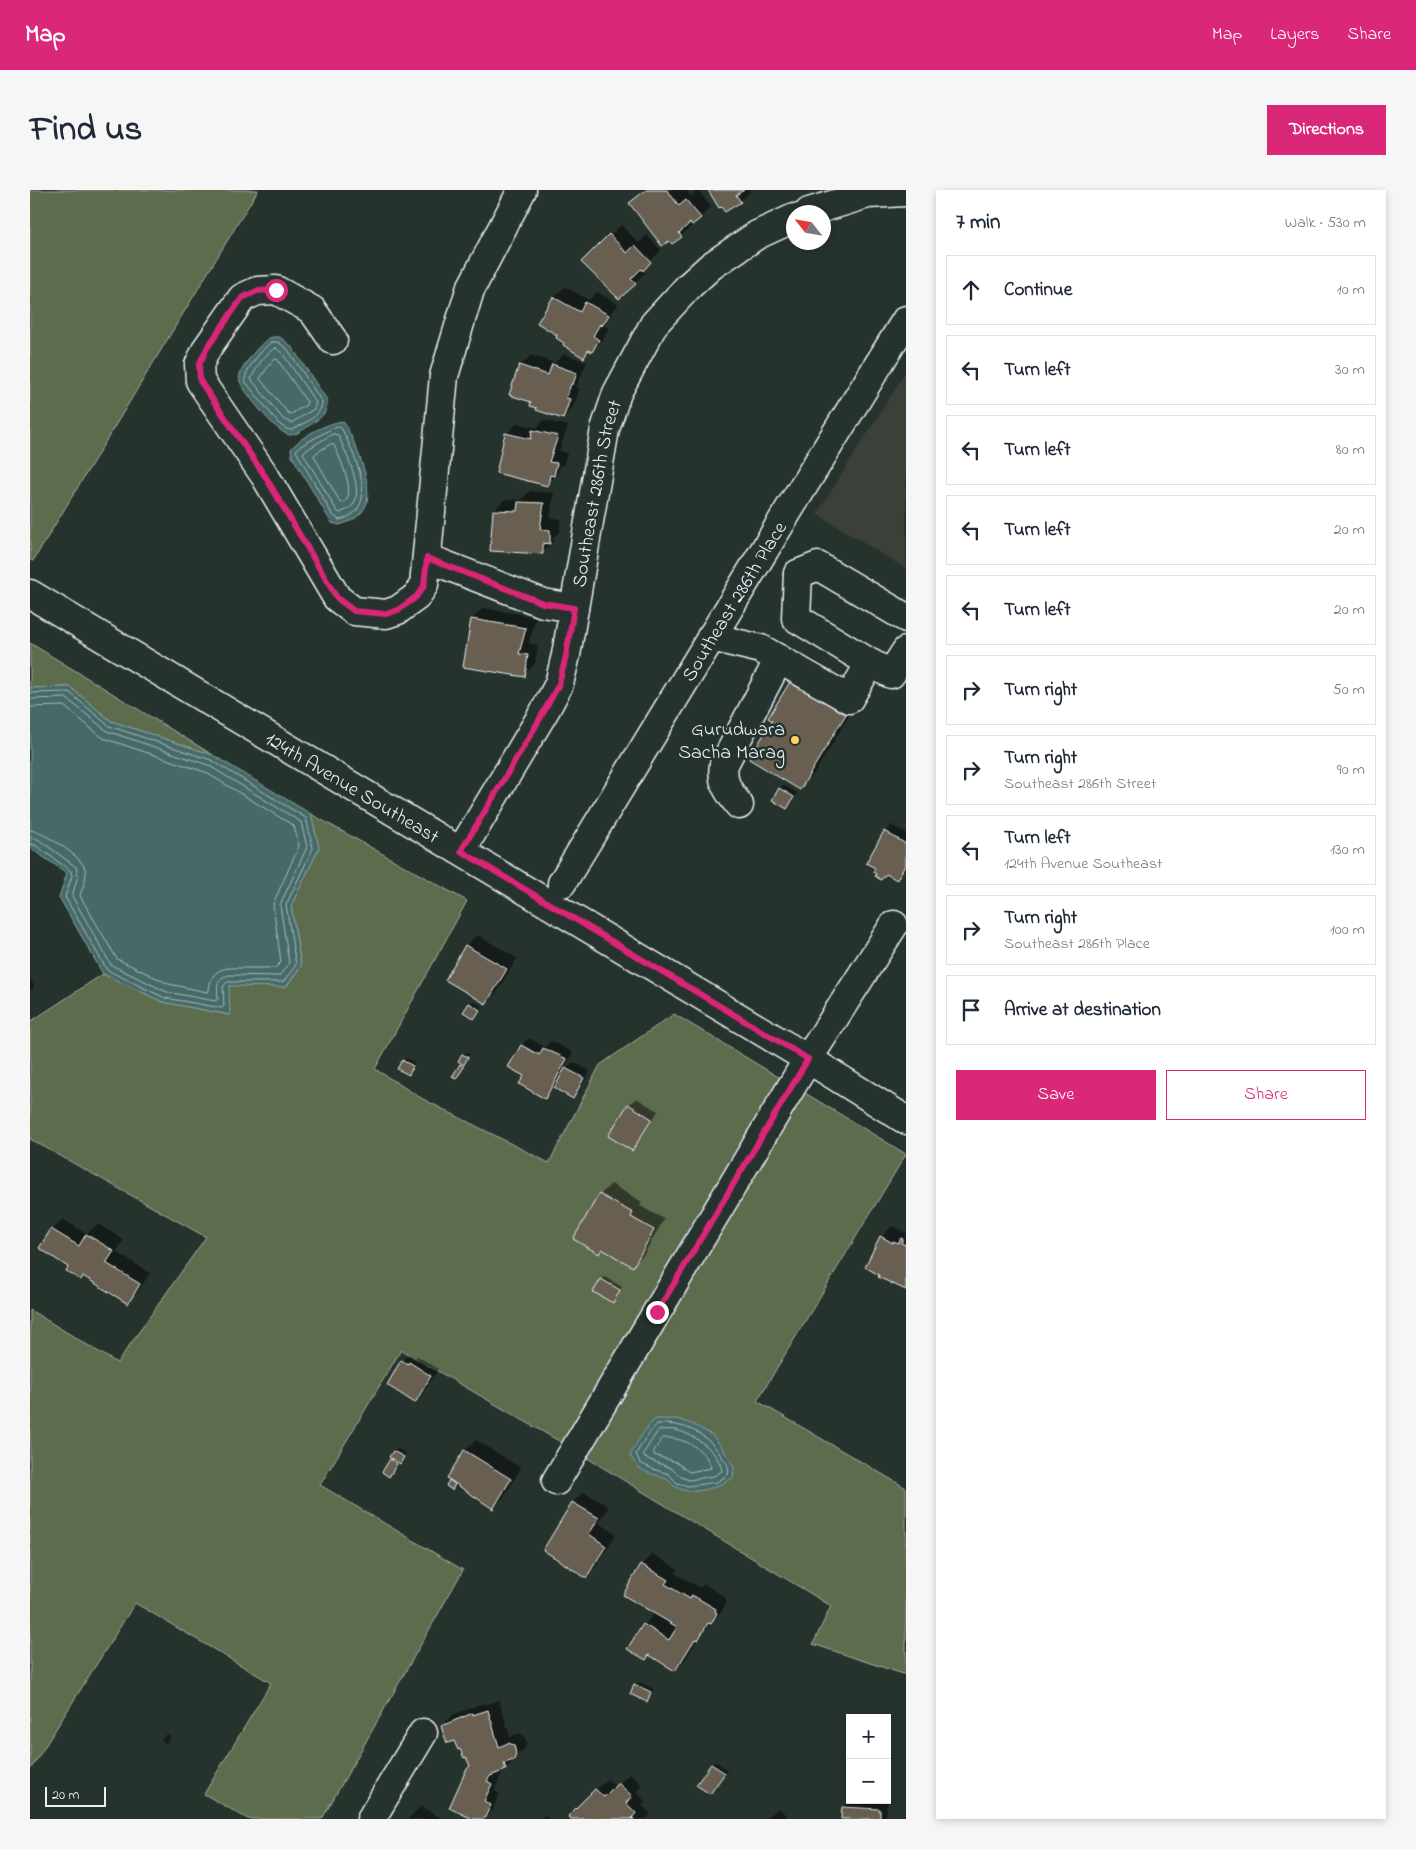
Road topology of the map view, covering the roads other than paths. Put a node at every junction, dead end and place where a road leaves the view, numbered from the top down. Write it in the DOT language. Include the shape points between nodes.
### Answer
graph roads {
  1 [pos="522,190"];
  2 [pos="906,192"];
  3 [pos="831,205"];
  4 [pos="786,222"];
  5 [pos="906,320"];
  6 [pos="333,340"];
  7 [pos="762,554"];
  8 [pos="427,558"];
  9 [pos="798,574"];
  10 [pos="30,594"];
  11 [pos="574,608"];
  12 [pos="906,618"];
  13 [pos="711,637"];
  14 [pos="906,651"];
  15 [pos="780,659"];
  16 [pos="870,663"];
  17 [pos="738,805"];
  18 [pos="461,851"];
  19 [pos="562,883"];
  20 [pos="894,925"];
  21 [pos="808,1059"];
  22 [pos="906,1120"];
  23 [pos="556,1481"];
  24 [pos="423,1733"];
  25 [pos="371,1819"];
  1 -- 8 [label="street" via="470,290 444,376"];
  2 -- 3 [label="street" via="868,194"];
  4 -- 11 [label="street, Southeast 286th Street" via="757,235 712,266 654,324 617,393 605,429"];
  5 -- 7 [label="street, Southeast 286th Place"];
  6 -- 8 [label="street" via="312,310 276,290 257,291 242,298 207,348 199,365 200,381 265,476 337,598 354,611 386,614 398,610 416,597 424,586"];
  7 -- 9 [label="street"];
  7 -- 13 [label="street, Southeast 286th Place"];
  8 -- 11 [label="street" via="543,603"];
  9 -- 12 [label="street" via="818,566"];
  9 -- 16 [label="street" via="796,618"];
  10 -- 18 [label="street, 124th Avenue Southeast"];
  11 -- 18 [label="street, Southeast 286th Street" via="559,684"];
  13 -- 15 [label="street" via="761,649"];
  13 -- 19 [label="street, Southeast 286th Place"];
  14 -- 16 [label="street" via="891,674"];
  15 -- 16 [label="street" via="849,699"];
  15 -- 17 [label="street" via="724,764 725,788"];
  18 -- 21 [label="street, 124th Avenue Southeast"];
  20 -- 21 [label="street"];
  21 -- 22 [label="street, 124th Avenue Southeast"];
  21 -- 23 [label="street"];
  24 -- 25 [label="street"];
}
